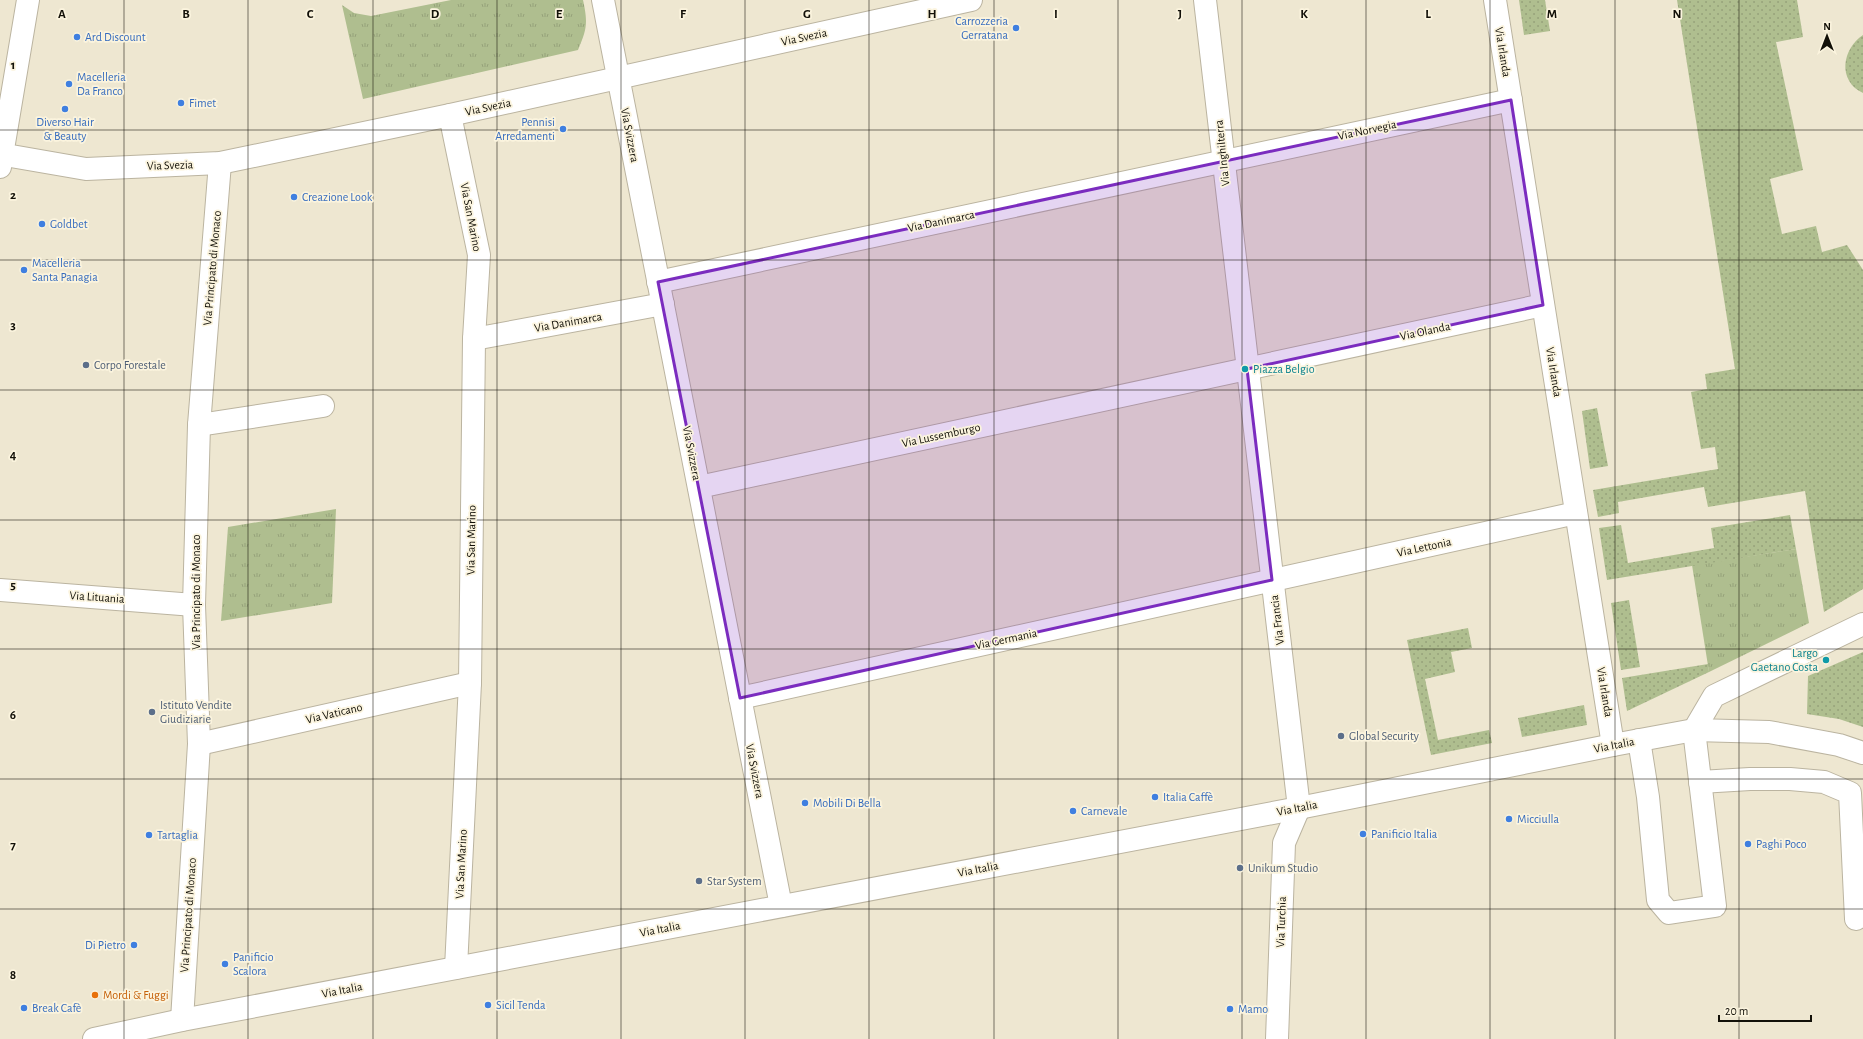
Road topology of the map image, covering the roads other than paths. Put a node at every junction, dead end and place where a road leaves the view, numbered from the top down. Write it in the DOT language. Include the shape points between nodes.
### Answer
graph roads {
  1 [pos="28,0"];
  2 [pos="603,0"];
  3 [pos="971,0"];
  4 [pos="1205,0"];
  5 [pos="1495,0"];
  6 [pos="618,78"];
  7 [pos="1511,100"];
  8 [pos="450,115"];
  9 [pos="0,159"];
  10 [pos="1223,161"];
  11 [pos="220,163"];
  12 [pos="658,282"];
  13 [pos="663,304"];
  14 [pos="1543,305"];
  15 [pos="474,339"];
  16 [pos="1247,369"];
  17 [pos="323,406"];
  18 [pos="199,425"];
  19 [pos="699,487"];
  20 [pos="1576,513"];
  21 [pos="1272,580"];
  22 [pos="0,590"];
  23 [pos="194,605"];
  24 [pos="1863,624"];
  25 [pos="470,683"];
  26 [pos="740,698"];
  27 [pos="1694,730"];
  28 [pos="1639,740"];
  29 [pos="199,744"];
  30 [pos="1613,744"];
  31 [pos="1863,753"];
  32 [pos="1700,782"];
  33 [pos="1299,808"];
  34 [pos="781,906"];
  35 [pos="1856,919"];
  36 [pos="456,968"];
  37 [pos="182,1020"];
  38 [pos="94,1039"];
  39 [pos="1277,1039"];
  1 -- 9 [label="street"];
  2 -- 6 [label="street, Via Svizzera"];
  3 -- 6 [label="street, Via Svezia"];
  4 -- 10 [label="street, Via Inghilterra"];
  5 -- 7 [label="street, Via Irlanda"];
  6 -- 8 [label="street, Via Svezia"];
  6 -- 12 [label="street, Via Svizzera"];
  7 -- 10 [label="street, Via Norvegia"];
  7 -- 14 [label="street, Via Irlanda"];
  8 -- 11 [label="street, Via Svezia"];
  8 -- 15 [label="street, Via San Marino" via="479,255"];
  9 -- 11 [label="street, Via Svezia" via="86,169"];
  10 -- 12 [label="street, Via Danimarca"];
  10 -- 16 [label="street, Via Inghilterra"];
  11 -- 18 [label="street, Via Principato di Monaco"];
  12 -- 13 [label="street, Via Svizzera"];
  13 -- 15 [label="street, Via Danimarca"];
  13 -- 19 [label="street, Via Svizzera"];
  14 -- 16 [label="street, Via Olanda"];
  14 -- 20 [label="street, Via Irlanda"];
  15 -- 25 [label="street, Via San Marino"];
  16 -- 19 [label="street, Via Lussemburgo"];
  16 -- 21 [label="street, Via Francia"];
  17 -- 18 [label="street"];
  18 -- 23 [label="street, Via Principato di Monaco"];
  19 -- 26 [label="street, Via Svizzera"];
  20 -- 21 [label="street, Via Lettonia"];
  20 -- 30 [label="street, Via Irlanda"];
  21 -- 26 [label="street, Via Germania"];
  21 -- 33 [label="street, Via Francia"];
  22 -- 23 [label="street, Via Lituania"];
  23 -- 29 [label="street, Via Principato di Monaco"];
  24 -- 27 [label="street" via="1714,696"];
  25 -- 29 [label="street, Via Vaticano"];
  25 -- 36 [label="street, Via San Marino"];
  26 -- 34 [label="street, Via Svizzera"];
  27 -- 28 [label="street, Via Italia"];
  27 -- 31 [label="street, Via Italia" via="1769,732 1839,745"];
  27 -- 32 [label="street"];
  28 -- 30 [label="street, Via Italia"];
  28 -- 32 [label="street" via="1648,797 1658,900 1669,913 1715,906"];
  29 -- 37 [label="street, Via Principato di Monaco"];
  30 -- 33 [label="street, Via Italia"];
  32 -- 35 [label="street" via="1790,779 1824,782 1850,793"];
  33 -- 34 [label="street, Via Italia"];
  33 -- 39 [label="street, Via Turchia" via="1284,843"];
  34 -- 36 [label="street, Via Italia"];
  36 -- 37 [label="street, Via Italia"];
  37 -- 38 [label="street, Via Italia"];
}
